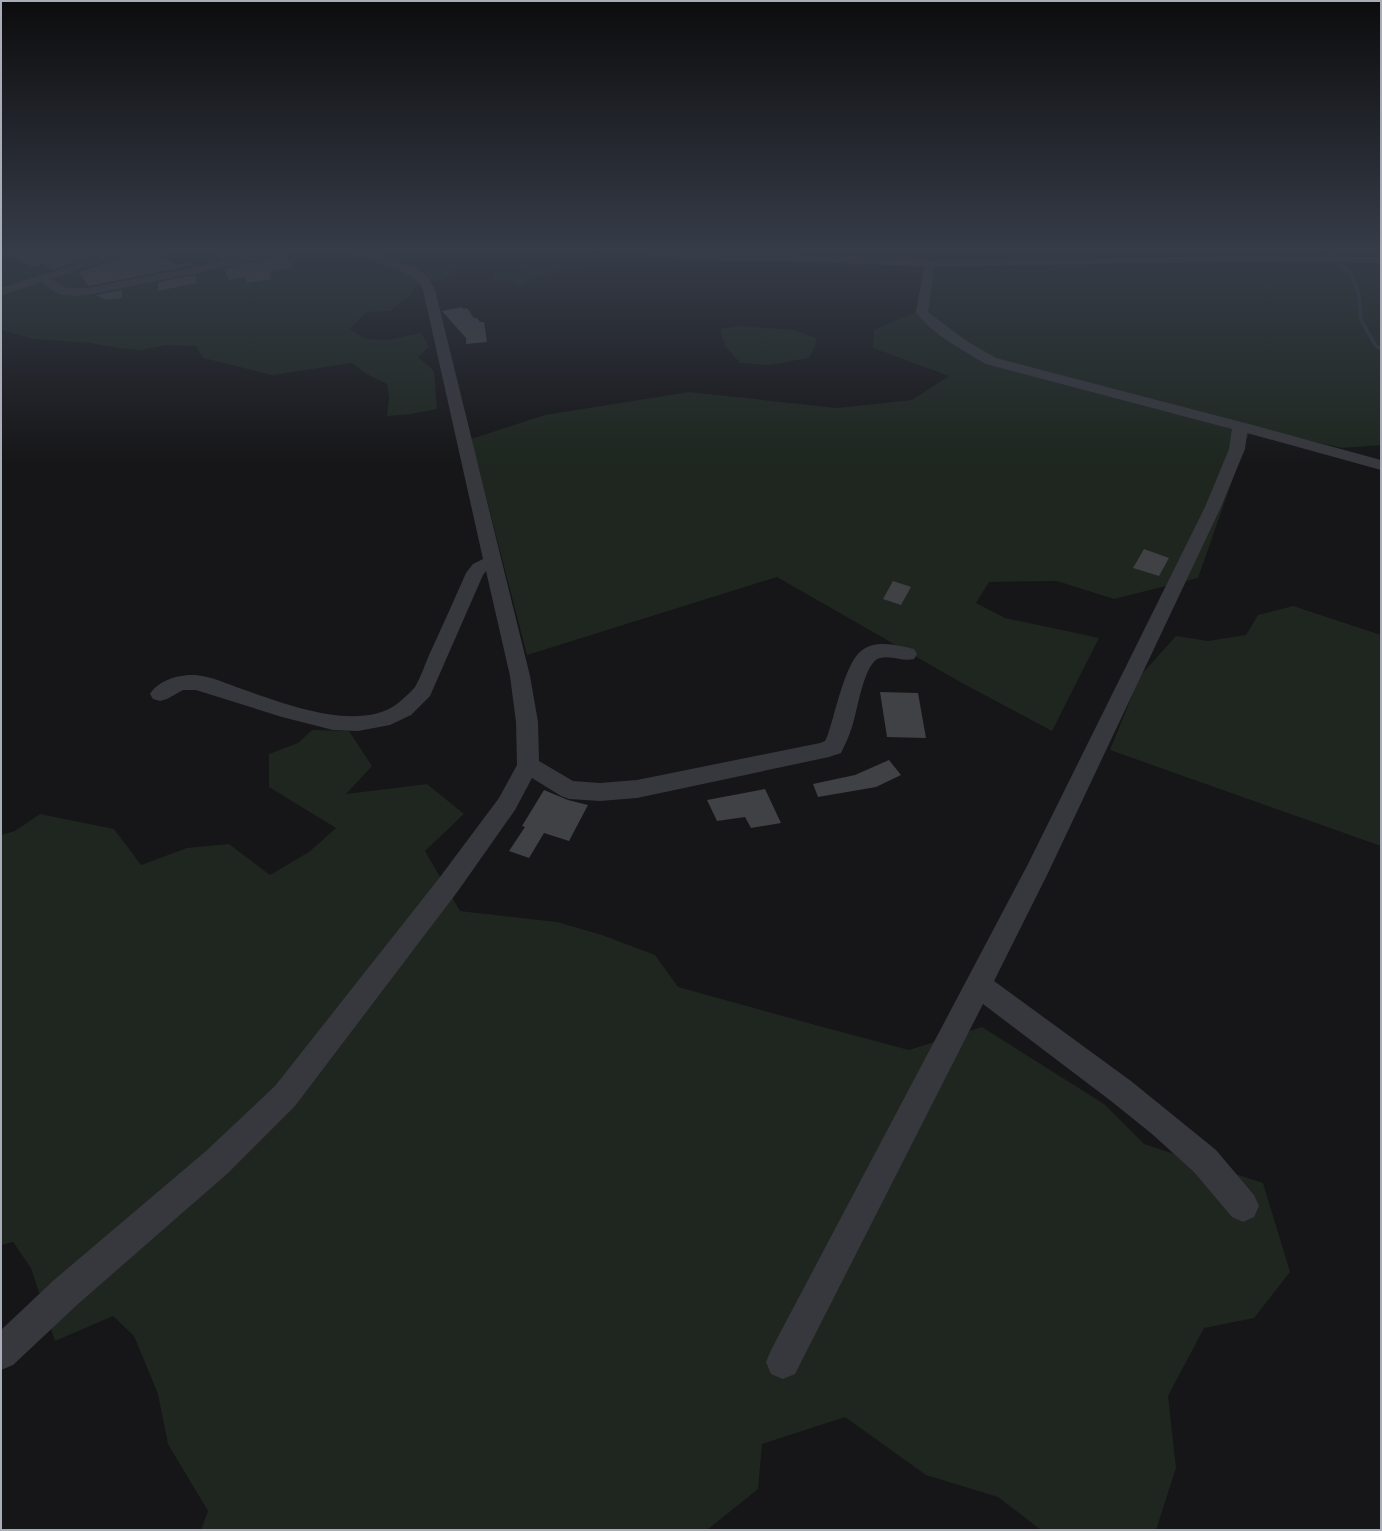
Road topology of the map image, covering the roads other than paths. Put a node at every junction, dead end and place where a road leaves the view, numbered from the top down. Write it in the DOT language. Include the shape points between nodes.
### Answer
graph roads {
  1 [pos="436,321"];
  2 [pos="932,321"];
  3 [pos="1240,426"];
  4 [pos="1381,465"];
  5 [pos="492,561"];
  6 [pos="907,654"];
  7 [pos="160,694"];
  8 [pos="528,765"];
  9 [pos="978,985"];
  10 [pos="1243,1206"];
  11 [pos="1,1353"];
  12 [pos="783,1362"];
  1 -- 5 [label="street"];
  2 -- 3 [label="street" via="991,361"];
  3 -- 4 [label="street"];
  3 -- 9 [label="street" via="1237,449 1213,507 1036,873"];
  5 -- 7 [label="street" via="475,573 423,691 415,701 389,717 356,724 318,721 200,683 179,683"];
  5 -- 8 [label="street" via="520,676 527,722"];
  6 -- 8 [label="street" via="892,651 868,656 856,675 839,736 833,747 821,751 637,789 600,792 569,790"];
  8 -- 11 [label="street" via="507,804 458,872 285,1096 217,1162 66,1292"];
  9 -- 10 [label="street" via="1162,1124 1205,1161"];
  9 -- 12 [label="street"];
}
